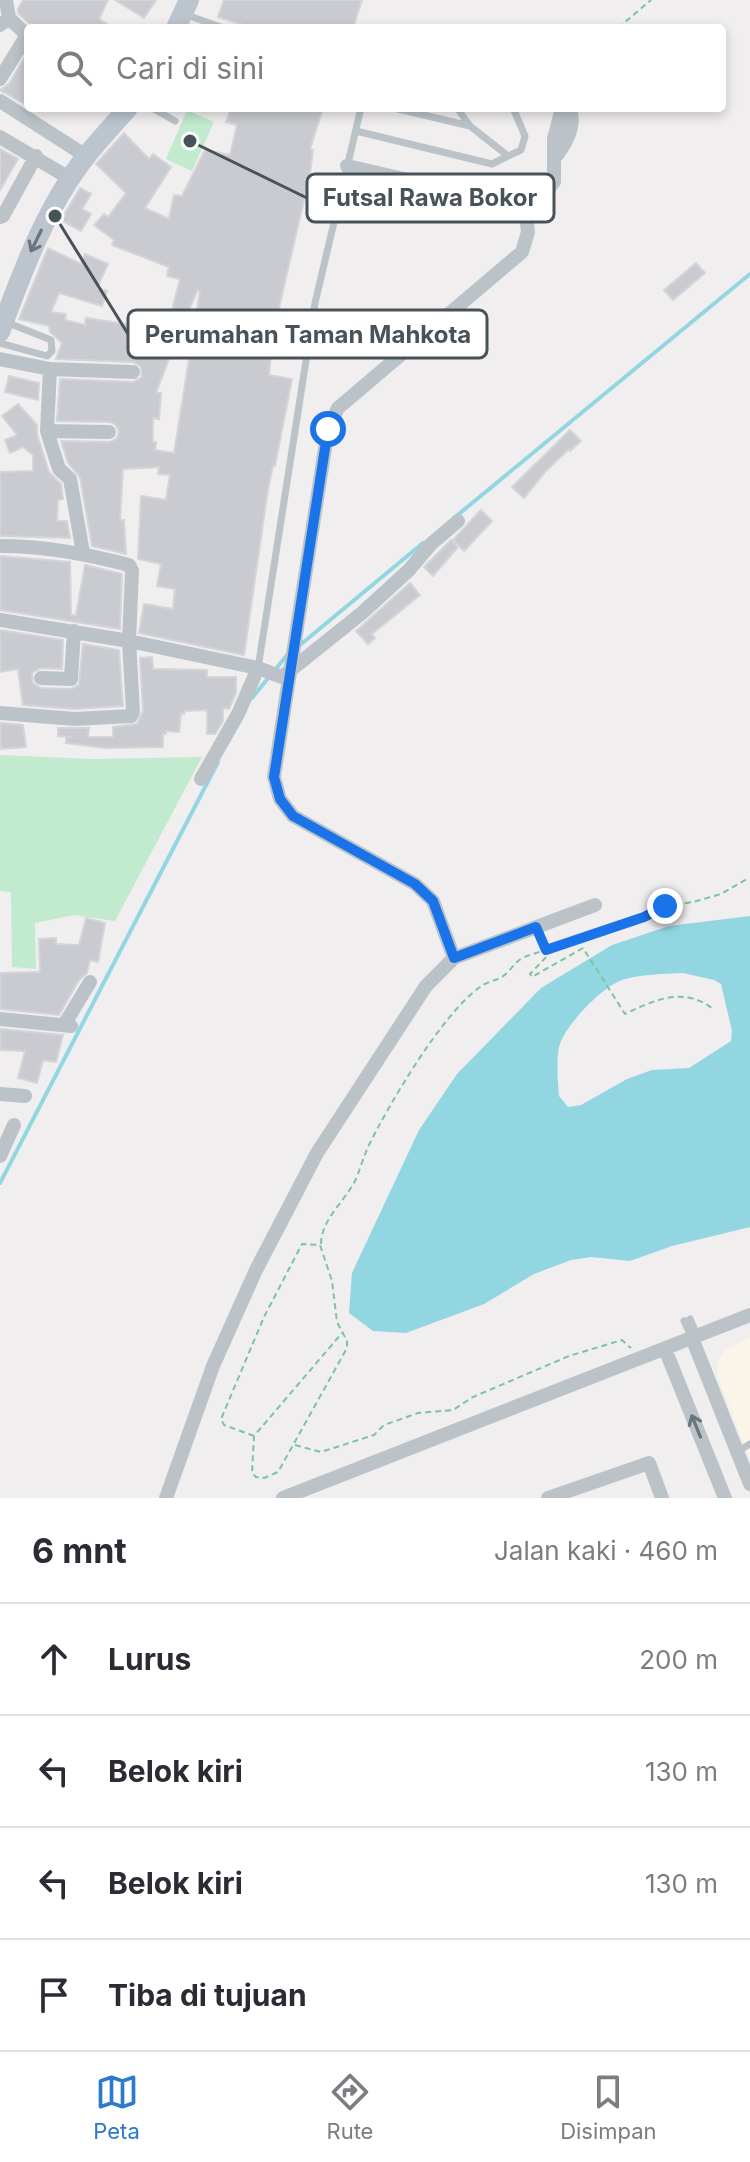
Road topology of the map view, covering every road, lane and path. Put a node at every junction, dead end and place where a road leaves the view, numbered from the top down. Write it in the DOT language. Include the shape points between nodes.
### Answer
graph roads {
  1 [pos="6,0"];
  2 [pos="651,0"];
  3 [pos="183,14"];
  4 [pos="5,22"];
  5 [pos="212,24"];
  6 [pos="623,24"];
  7 [pos="24,34"];
  8 [pos="24,41"];
  9 [pos="0,79"];
  10 [pos="0,101"];
  11 [pos="124,112"];
  12 [pos="159,112"];
  13 [pos="360,112"];
  14 [pos="411,112"];
  15 [pos="460,112"];
  16 [pos="515,112"];
  17 [pos="561,112"];
  18 [pos="571,112"];
  19 [pos="175,121"];
  20 [pos="470,126"];
  21 [pos="356,131"];
  22 [pos="0,137"];
  23 [pos="36,156"];
  24 [pos="86,156"];
  25 [pos="508,156"];
  26 [pos="554,159"];
  27 [pos="347,166"];
  28 [pos="71,179"];
  29 [pos="526,215"];
  30 [pos="0,217"];
  31 [pos="7,292"];
  32 [pos="2,327"];
  33 [pos="0,343"];
  34 [pos="0,359"];
  35 [pos="50,369"];
  36 [pos="133,372"];
  37 [pos="47,431"];
  38 [pos="109,432"];
  39 [pos="458,521"];
  40 [pos="0,546"];
  41 [pos="83,553"];
  42 [pos="0,620"];
  43 [pos="74,631"];
  44 [pos="129,641"];
  45 [pos="272,675"];
  46 [pos="41,678"];
  47 [pos="0,713"];
  48 [pos="201,779"];
  49 [pos="747,879"];
  50 [pos="595,905"];
  51 [pos="536,927"];
  52 [pos="546,950"];
  53 [pos="454,958"];
  54 [pos="90,982"];
  55 [pos="713,1009"];
  56 [pos="0,1019"];
  57 [pos="0,1094"];
  58 [pos="25,1096"];
  59 [pos="14,1125"];
  60 [pos="0,1156"];
  61 [pos="320,1245"];
  62 [pos="750,1315"];
  63 [pos="687,1320"];
  64 [pos="342,1333"];
  65 [pos="694,1337"];
  66 [pos="665,1349"];
  67 [pos="637,1360"];
  68 [pos="254,1436"];
  69 [pos="293,1444"];
  70 [pos="744,1448"];
  71 [pos="750,1484"];
  72 [pos="166,1498"];
  73 [pos="283,1498"];
  74 [pos="548,1498"];
  75 [pos="662,1498"];
  76 [pos="725,1498"];
  1 -- 4 [label="street"];
  2 -- 6 [label="path"];
  3 -- 5 [label="lane"];
  4 -- 7 [label="street"];
  8 -- 9 [label="street"];
  10 -- 24 [label="street"];
  11 -- 24 [label="main road"];
  12 -- 19 [label="lane"];
  13 -- 21 [label="lane"];
  14 -- 20 [label="lane"];
  15 -- 20 [label="lane"];
  16 -- 25 [label="lane" via="525,136 521,150"];
  17 -- 26 [label="street"];
  18 -- 26 [label="street" via="567,142"];
  20 -- 25 [label="lane"];
  21 -- 25 [label="lane" via="492,164"];
  21 -- 27 [label="lane"];
  22 -- 23 [label="street"];
  23 -- 28 [label="street"];
  23 -- 30 [label="street"];
  24 -- 28 [label="main road"];
  26 -- 29 [label="street" via="554,182"];
  27 -- 29 [label="street" via="514,204"];
  27 -- 45 [label="lane" via="315,303"];
  28 -- 31 [label="main road, one-way"];
  29 -- 45 [label="street, bridge" via="522,252 338,408 328,429 297,628"];
  31 -- 32 [label="main road"];
  32 -- 33 [label="lane" via="51,340 52,351 47,356"];
  34 -- 35 [label="street"];
  35 -- 36 [label="street"];
  35 -- 37 [label="street"];
  37 -- 38 [label="street"];
  37 -- 41 [label="street" via="59,469 70,479"];
  39 -- 45 [label="street" via="362,613 285,676"];
  40 -- 41 [label="street"];
  41 -- 44 [label="street" via="131,567"];
  42 -- 43 [label="street"];
  43 -- 44 [label="street"];
  43 -- 46 [label="street" via="71,679"];
  44 -- 45 [label="street"];
  44 -- 47 [label="street" via="131,716 75,719"];
  45 -- 48 [label="street" via="238,714"];
  45 -- 53 [label="street" via="274,777 280,799 293,816 415,884 433,901"];
  49 -- 52 [label="path" via="721,894 665,906"];
  50 -- 51 [label="street"];
  51 -- 52 [label="path"];
  51 -- 53 [label="street"];
  52 -- 55 [label="path" via="548,955 532,977 583,948 625,1014 676,996 694,998"];
  52 -- 61 [label="path" via="515,962 455,1010 390,1105 356,1179 321,1233"];
  53 -- 72 [label="street" via="426,986 317,1153 213,1366"];
  54 -- 56 [label="street" via="67,1026"];
  57 -- 58 [label="street"];
  59 -- 60 [label="street"];
  61 -- 64 [label="path"];
  61 -- 68 [label="path" via="299,1246 221,1419"];
  62 -- 65 [label="street"];
  63 -- 65 [label="lane"];
  64 -- 68 [label="path"];
  64 -- 69 [label="path" via="347,1348"];
  65 -- 66 [label="street"];
  65 -- 70 [label="street"];
  66 -- 67 [label="street"];
  76 -- 66 [label="street, one-way"];
  67 -- 69 [label="path" via="628,1343 611,1341 453,1410 418,1413 321,1452"];
  67 -- 73 [label="street"];
  68 -- 69 [label="path" via="256,1477 278,1472"];
  70 -- 71 [label="street"];
  74 -- 75 [label="street" via="649,1463"];
}
